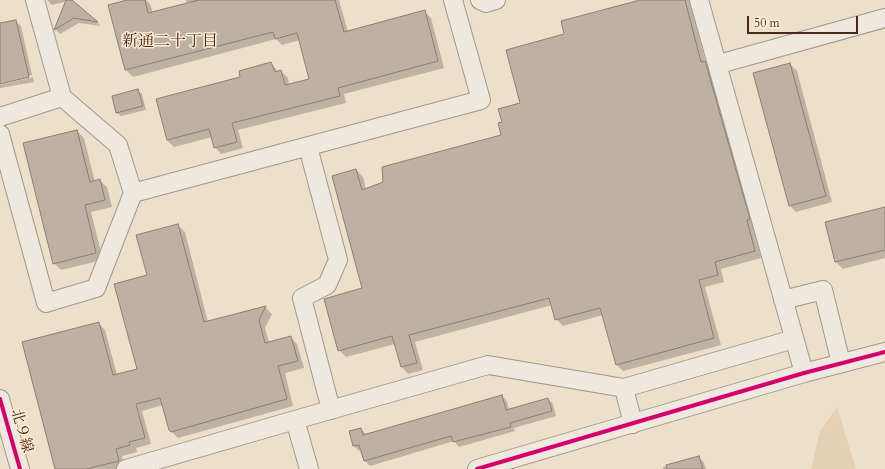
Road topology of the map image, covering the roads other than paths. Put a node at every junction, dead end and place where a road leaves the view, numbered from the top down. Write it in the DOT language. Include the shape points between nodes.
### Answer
graph roads {
  1 [pos="35,0"];
  2 [pos="453,0"];
  3 [pos="480,0"];
  4 [pos="496,0"];
  5 [pos="699,0"];
  6 [pos="885,18"];
  7 [pos="719,64"];
  8 [pos="62,97"];
  9 [pos="0,117"];
  10 [pos="0,134"];
  11 [pos="308,146"];
  12 [pos="133,193"];
  13 [pos="783,300"];
  14 [pos="794,339"];
  15 [pos="885,352"];
  16 [pos="841,363"];
  17 [pos="804,373"];
  18 [pos="624,388"];
  19 [pos="0,399"];
  20 [pos="331,410"];
  21 [pos="295,420"];
  22 [pos="633,424"];
  23 [pos="20,469"];
  24 [pos="126,469"];
  25 [pos="310,469"];
  26 [pos="477,469"];
  1 -- 8 [label="street"];
  2 -- 11 [label="street" via="481,100"];
  3 -- 4 [label="street" via="486,3"];
  5 -- 7 [label="street"];
  6 -- 7 [label="street"];
  7 -- 13 [label="street"];
  8 -- 9 [label="street"];
  8 -- 12 [label="street" via="118,146"];
  10 -- 12 [label="street" via="46,303 96,288"];
  11 -- 12 [label="street"];
  11 -- 20 [label="street" via="338,258 327,285 302,298"];
  13 -- 14 [label="street"];
  13 -- 16 [label="street" via="823,290"];
  14 -- 17 [label="street"];
  14 -- 18 [label="street"];
  15 -- 16 [label="street"];
  16 -- 17 [label="street"];
  17 -- 22 [label="street"];
  18 -- 20 [label="street" via="488,365"];
  18 -- 22 [label="street"];
  19 -- 23 [label="street, 北９線"];
  20 -- 21 [label="street"];
  21 -- 24 [label="street"];
  21 -- 25 [label="street"];
  22 -- 26 [label="street"];
}
